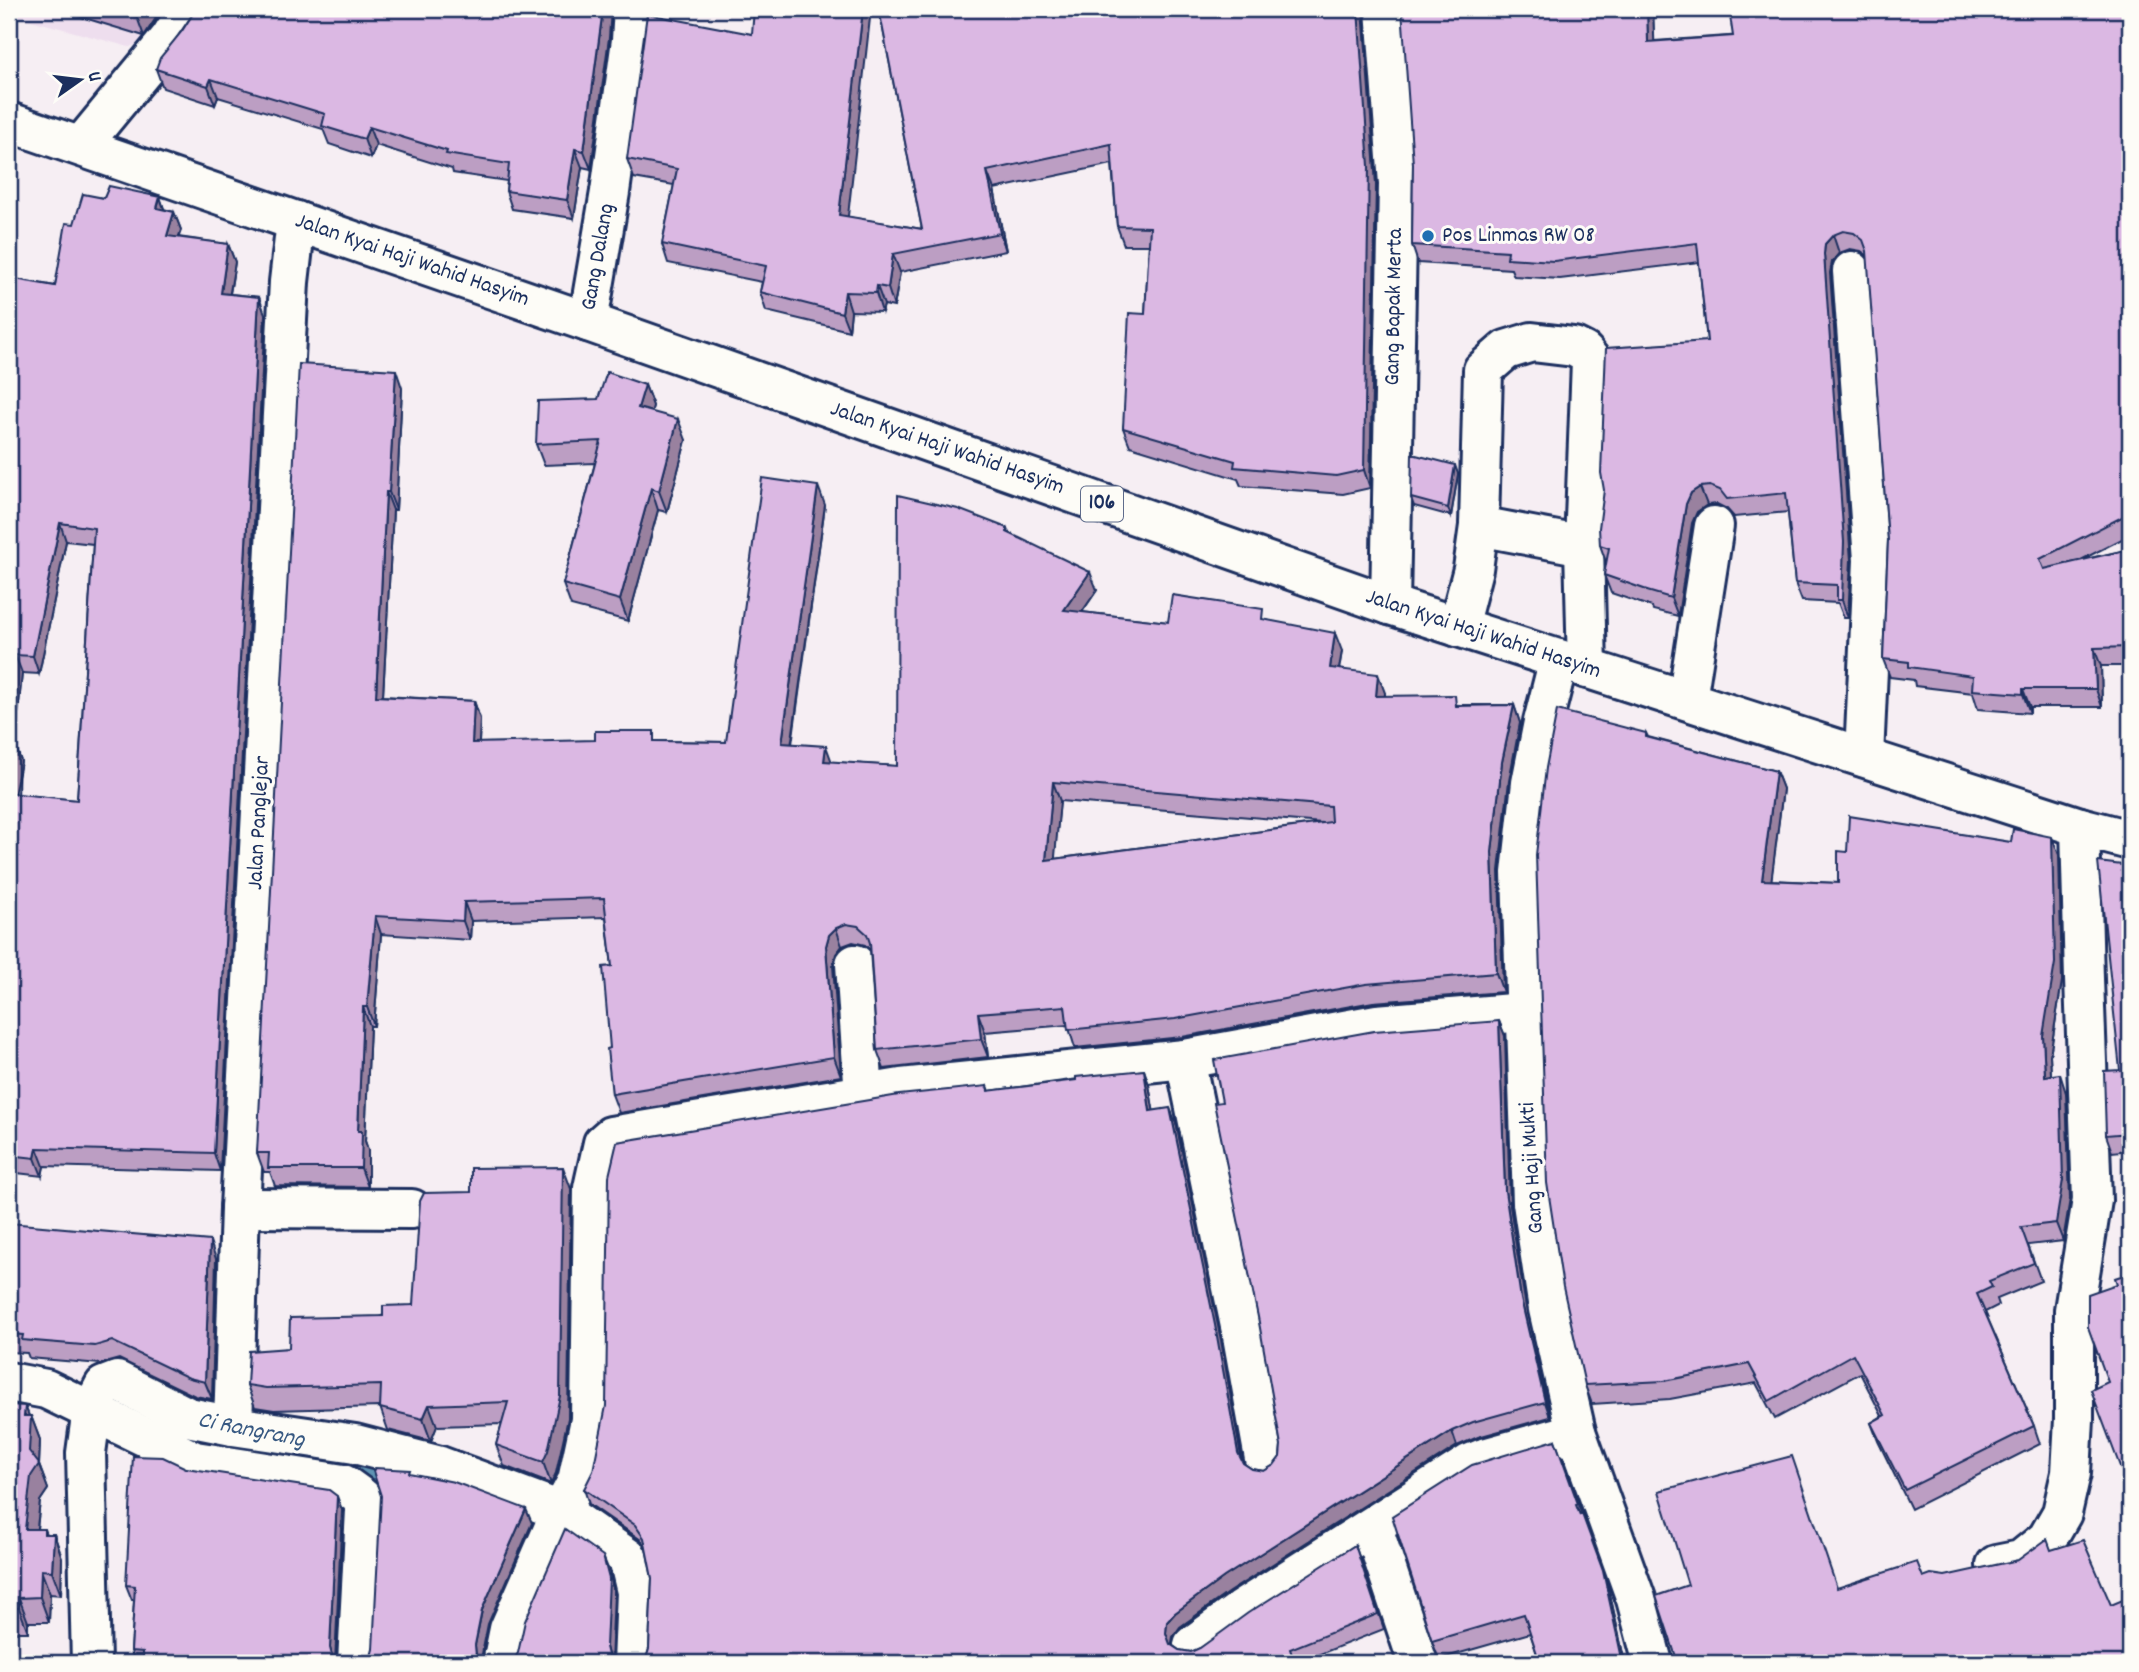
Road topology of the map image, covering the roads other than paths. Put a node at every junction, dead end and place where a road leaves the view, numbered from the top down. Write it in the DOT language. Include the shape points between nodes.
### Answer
graph roads {
  1 [pos="188,9"];
  2 [pos="633,9"];
  3 [pos="1385,9"];
  4 [pos="9,122"];
  5 [pos="81,146"];
  6 [pos="296,221"];
  7 [pos="1852,271"];
  8 [pos="588,322"];
  9 [pos="1479,526"];
  10 [pos="1714,526"];
  11 [pos="1584,546"];
  12 [pos="1390,605"];
  13 [pos="1458,627"];
  14 [pos="1573,664"];
  15 [pos="1687,700"];
  16 [pos="1864,757"];
  17 [pos="2080,827"];
  18 [pos="2130,839"];
  19 [pos="855,964"];
  20 [pos="1525,1012"];
  21 [pos="1185,1059"];
  22 [pos="864,1094"];
  23 [pos="240,1208"];
  24 [pos="412,1209"];
  25 [pos="9,1382"];
  26 [pos="96,1400"];
  27 [pos="233,1426"];
  28 [pos="1576,1433"];
  29 [pos="1265,1464"];
  30 [pos="561,1511"];
  31 [pos="1373,1528"];
  32 [pos="1960,1573"];
  33 [pos="1193,1645"];
  34 [pos="91,1663"];
  35 [pos="357,1663"];
  36 [pos="502,1663"];
  37 [pos="633,1663"];
  38 [pos="1418,1663"];
  39 [pos="1653,1663"];
  1 -- 5 [label="street" via="170,38"];
  2 -- 8 [label="street, Gang Dalang"];
  3 -- 12 [label="street, Gang Bapak Merta" via="1398,184"];
  4 -- 5 [label="street, Jalan Kyai Haji Wahid Hasyim / 106"];
  5 -- 6 [label="street, Jalan Kyai Haji Wahid Hasyim / 106"];
  6 -- 8 [label="street, Jalan Kyai Haji Wahid Hasyim / 106"];
  6 -- 23 [label="street, Jalan Panglejar" via="289,282"];
  7 -- 16 [label="street" via="1873,561"];
  8 -- 12 [label="street, Jalan Kyai Haji Wahid Hasyim / 106"];
  9 -- 11 [label="street"];
  9 -- 11 [label="street, Gang Haji Mukti" via="1483,370 1506,350 1532,342 1574,347 1591,361"];
  9 -- 13 [label="street"];
  10 -- 15 [label="street"];
  11 -- 14 [label="street, Gang Haji Mukti"];
  12 -- 13 [label="street, Jalan Kyai Haji Wahid Hasyim / 106"];
  13 -- 14 [label="street, Jalan Kyai Haji Wahid Hasyim / 106"];
  14 -- 15 [label="street, Jalan Kyai Haji Wahid Hasyim / 106"];
  14 -- 20 [label="street, Gang Haji Mukti" via="1538,746 1523,844"];
  15 -- 16 [label="street, Jalan Kyai Haji Wahid Hasyim / 106"];
  16 -- 17 [label="street, Jalan Kyai Haji Wahid Hasyim / 106"];
  17 -- 18 [label="street, Jalan Kyai Haji Wahid Hasyim / 106"];
  17 -- 32 [label="street" via="2092,1200 2074,1310 2071,1473 2062,1513 2047,1539 2021,1560"];
  19 -- 22 [label="street"];
  20 -- 21 [label="street" via="1377,1024"];
  20 -- 28 [label="street, Gang Haji Mukti" via="1532,1203 1548,1309"];
  21 -- 22 [label="street"];
  21 -- 29 [label="street"];
  22 -- 30 [label="street" via="611,1136 603,1143 593,1188 590,1420 577,1481"];
  23 -- 24 [label="street"];
  23 -- 27 [label="street, Jalan Panglejar"];
  25 -- 26 [label="street"];
  26 -- 27 [label="street" via="117,1381 188,1417"];
  26 -- 34 [label="street" via="86,1453"];
  26 -- 35 [label="street" via="195,1461 344,1483 361,1497 365,1510"];
  27 -- 30 [label="street" via="367,1447 440,1466"];
  28 -- 31 [label="street" via="1469,1464"];
  28 -- 39 [label="street, Gang Haji Mukti" via="1636,1599"];
  30 -- 36 [label="street" via="509,1629"];
  30 -- 37 [label="street" via="628,1558 636,1592"];
  31 -- 33 [label="street"];
  31 -- 38 [label="street"];
}
